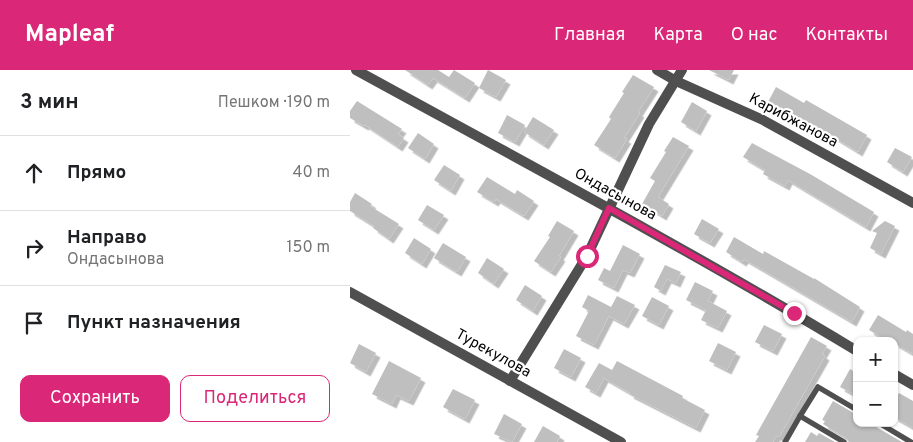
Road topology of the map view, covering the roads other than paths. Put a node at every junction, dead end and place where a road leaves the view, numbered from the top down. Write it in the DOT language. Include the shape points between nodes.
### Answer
graph roads {
  1 [pos="356,70"];
  2 [pos="657,70"];
  3 [pos="682,70"];
  4 [pos="676,81"];
  5 [pos="913,204"];
  6 [pos="609,208"];
  7 [pos="350,292"];
  8 [pos="853,349"];
  9 [pos="898,376"];
  10 [pos="510,381"];
  11 [pos="913,385"];
  12 [pos="853,408"];
  13 [pos="800,416"];
  14 [pos="886,427"];
  15 [pos="621,442"];
  16 [pos="785,442"];
  17 [pos="844,442"];
  18 [pos="911,442"];
  1 -- 6 [label="street, Ондасынова"];
  2 -- 4 [label="street, Карибжанова"];
  3 -- 4 [label="street"];
  4 -- 5 [label="street, Карибжанова" via="763,120"];
  4 -- 6 [label="street" via="649,124"];
  6 -- 8 [label="street, Ондасынова"];
  6 -- 10 [label="street" via="587,256"];
  7 -- 10 [label="street, Турекулова"];
  9 -- 11 [label="street"];
  10 -- 15 [label="street, Турекулова"];
  12 -- 13 [label="lane" via="818,387"];
  13 -- 16 [label="lane"];
  13 -- 17 [label="lane"];
  14 -- 18 [label="lane"];
}
